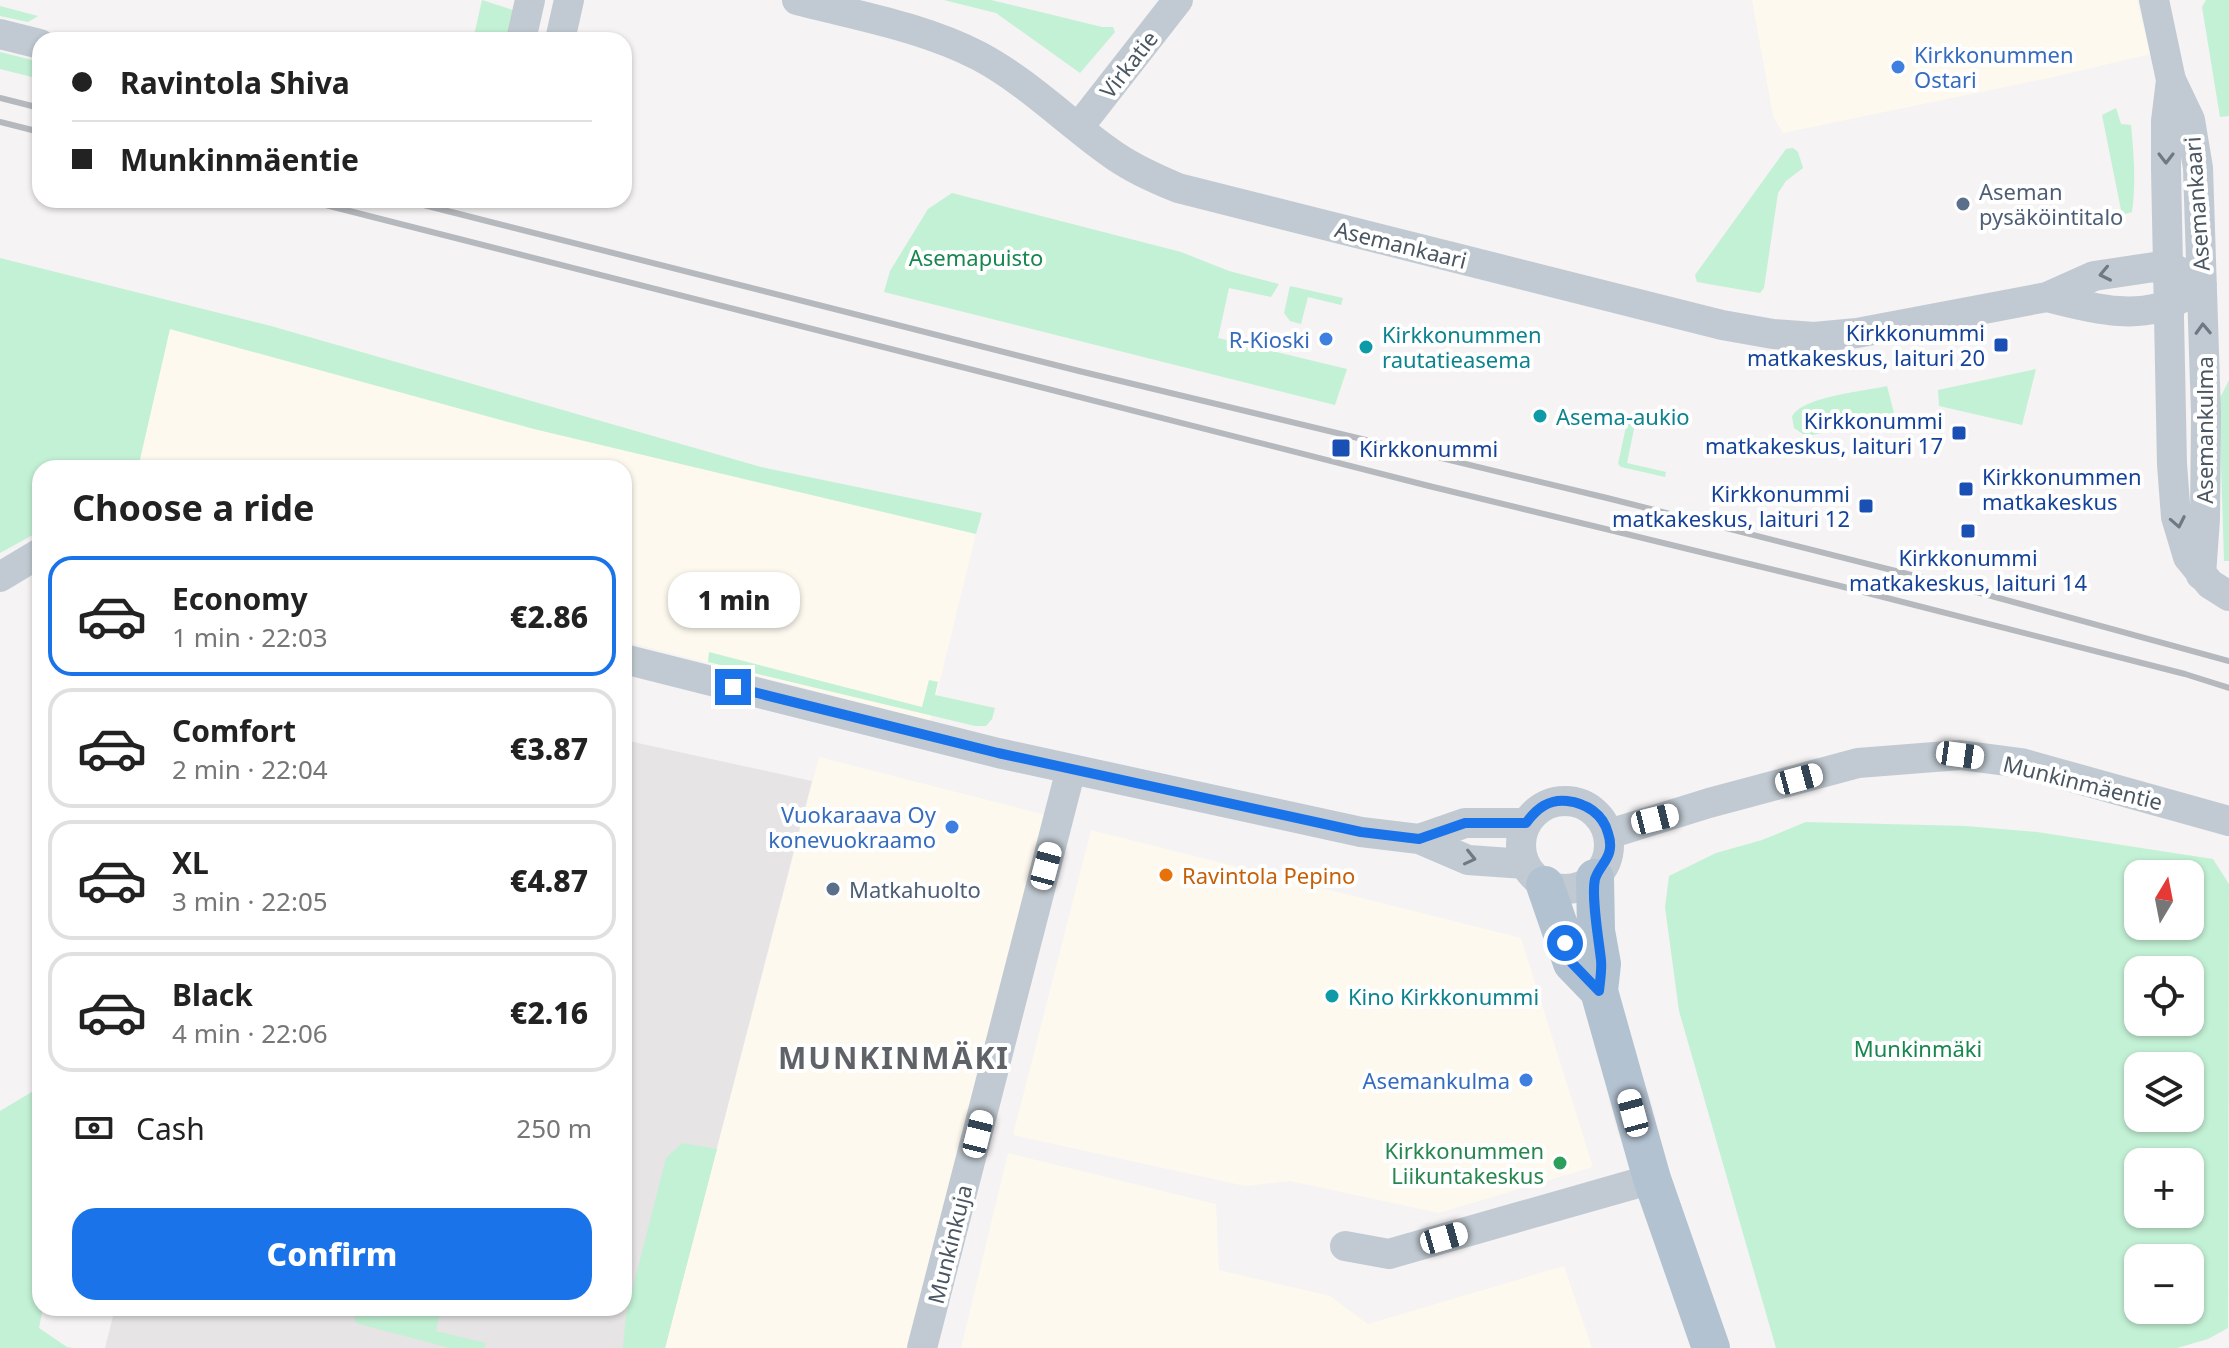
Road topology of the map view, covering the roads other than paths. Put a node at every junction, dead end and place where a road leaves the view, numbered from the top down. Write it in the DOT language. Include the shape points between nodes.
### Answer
graph roads {
  1 [pos="530,0"];
  2 [pos="569,0"];
  3 [pos="797,0"];
  4 [pos="1178,0"];
  5 [pos="2154,0"];
  6 [pos="523,32"];
  7 [pos="562,32"];
  8 [pos="0,34"];
  9 [pos="32,42"];
  10 [pos="2171,80"];
  11 [pos="1078,128"];
  12 [pos="2168,265"];
  13 [pos="2202,285"];
  14 [pos="2047,297"];
  15 [pos="2168,306"];
  16 [pos="32,558"];
  17 [pos="2201,575"];
  18 [pos="0,577"];
  19 [pos="2229,596"];
  20 [pos="632,661"];
  21 [pos="1071,769"];
  22 [pos="2229,821"];
  23 [pos="1526,823"];
  24 [pos="1609,834"];
  25 [pos="1419,839"];
  26 [pos="1535,875"];
  27 [pos="1595,878"];
  28 [pos="1599,991"];
  29 [pos="1652,1179"];
  30 [pos="1345,1246"];
  31 [pos="922,1348"];
  32 [pos="1711,1348"];
  1 -- 6 [label="street"];
  2 -- 7 [label="street"];
  3 -- 11 [label="street, Asemankaari" via="947,41 1005,73"];
  4 -- 11 [label="street, Virkatie"];
  5 -- 10 [label="street, Asemankaari"];
  8 -- 9 [label="street"];
  10 -- 12 [label="street, Asemankaari, one-way" via="2166,121"];
  10 -- 13 [label="street, Asemankaari" via="2190,120 2198,168"];
  11 -- 14 [label="street, Asemankaari" via="1110,153 1178,188 1773,334 1857,333"];
  12 -- 13 [label="street, Asemankaari"];
  12 -- 14 [label="street, Asemankaari, one-way" via="2094,276"];
  12 -- 15 [label="street, Asemankaari"];
  13 -- 15 [label="street, Asemankaari"];
  17 -- 13 [label="street, Asemankulma, one-way" via="2206,414"];
  14 -- 15 [label="street, Asemankaari" via="2098,310"];
  15 -- 17 [label="street, Asemankulma, one-way" via="2176,517 2183,545"];
  16 -- 18 [label="street"];
  17 -- 19 [label="street, Asemankulma"];
  20 -- 21 [label="street"];
  21 -- 25 [label="street" via="1361,832"];
  21 -- 31 [label="street, Munkinkuja"];
  22 -- 24 [label="street, Munkinmäentie" via="2021,763 1960,755 1858,763"];
  23 -- 24 [label="street" via="1545,805 1580,802 1598,814"];
  23 -- 25 [label="street" via="1465,823"];
  23 -- 26 [label="street" via="1520,844"];
  24 -- 27 [label="street" via="1610,850"];
  25 -- 26 [label="street, one-way" via="1468,860"];
  26 -- 27 [label="street" via="1558,889 1584,886"];
  26 -- 28 [label="main road" via="1572,963"];
  27 -- 28 [label="main road"];
  28 -- 29 [label="main road"];
  29 -- 30 [label="street" via="1389,1254"];
  29 -- 32 [label="main road"];
}
